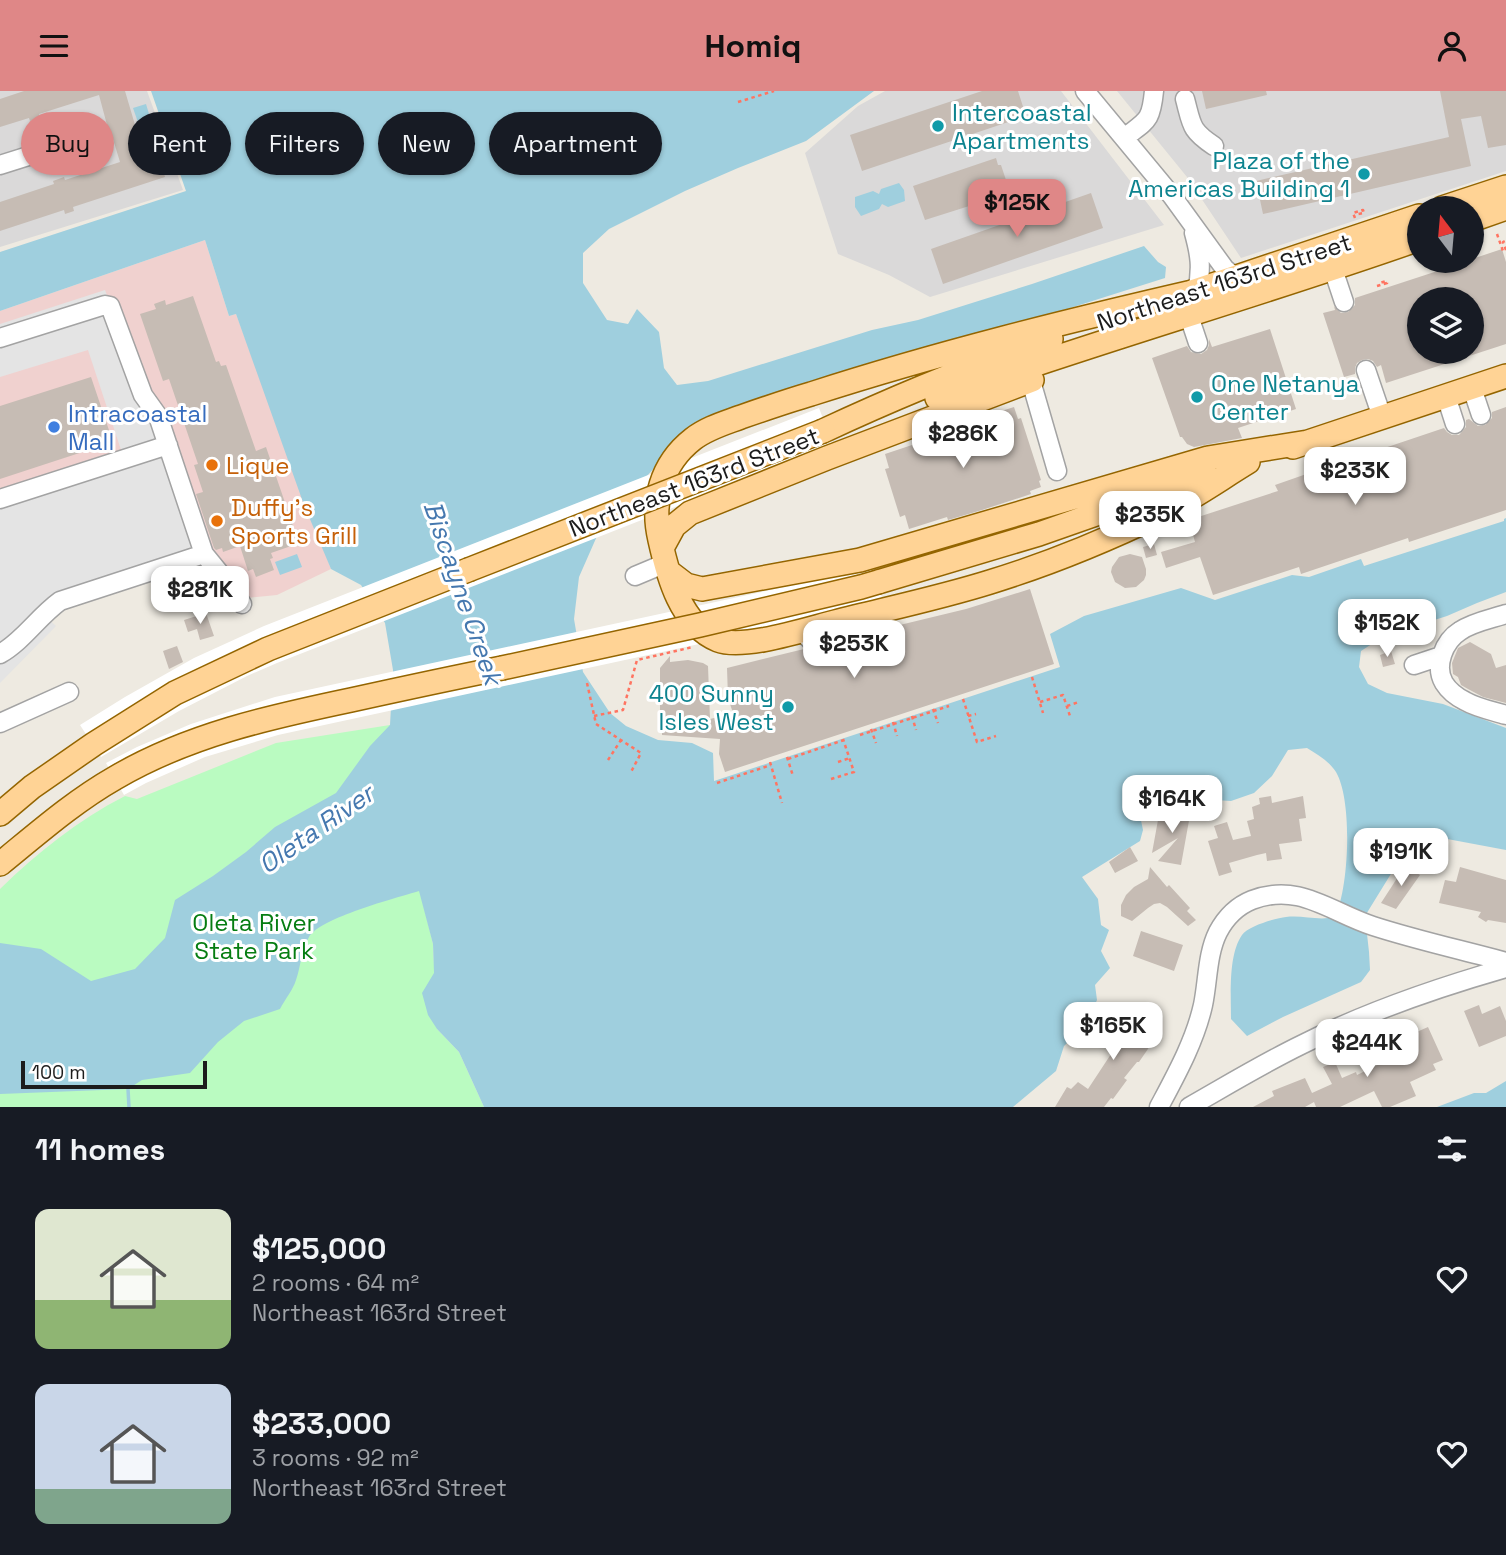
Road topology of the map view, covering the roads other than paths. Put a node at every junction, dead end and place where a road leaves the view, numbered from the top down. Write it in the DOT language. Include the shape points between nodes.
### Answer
graph roads {
  1 [pos="1085,91"];
  2 [pos="1154,91"];
  3 [pos="1185,99"];
  4 [pos="1124,138"];
  5 [pos="1214,146"];
  6 [pos="21,158"];
  7 [pos="0,165"];
  8 [pos="1506,187"];
  9 [pos="1479,196"];
  10 [pos="1506,208"];
  11 [pos="1484,216"];
  12 [pos="1407,220"];
  13 [pos="1191,223"];
  14 [pos="1502,229"];
  15 [pos="1484,233"];
  16 [pos="1407,243"];
  17 [pos="1407,253"];
  18 [pos="1336,268"];
  19 [pos="1236,278"];
  20 [pos="1197,291"];
  21 [pos="1344,302"];
  22 [pos="1188,313"];
  23 [pos="1159,323"];
  24 [pos="0,338"];
  25 [pos="1198,343"];
  26 [pos="1366,370"];
  27 [pos="1506,376"];
  28 [pos="1031,381"];
  29 [pos="1472,388"];
  30 [pos="1446,396"];
  31 [pos="1481,415"];
  32 [pos="1382,417"];
  33 [pos="1455,424"];
  34 [pos="824,431"];
  35 [pos="1312,440"];
  36 [pos="169,445"];
  37 [pos="1248,462"];
  38 [pos="1326,468"];
  39 [pos="1057,471"];
  40 [pos="0,499"];
  41 [pos="204,554"];
  42 [pos="665,561"];
  43 [pos="635,576"];
  44 [pos="242,604"];
  45 [pos="1506,614"];
  46 [pos="0,654"];
  47 [pos="1441,656"];
  48 [pos="1415,665"];
  49 [pos="69,692"];
  50 [pos="1506,715"];
  51 [pos="0,723"];
  52 [pos="0,814"];
  53 [pos="0,864"];
  54 [pos="1506,962"];
  55 [pos="1506,968"];
  56 [pos="1159,1107"];
  57 [pos="1189,1107"];
  1 -- 4 [label="street"];
  2 -- 4 [label="street" via="1150,117"];
  3 -- 5 [label="street" via="1193,128"];
  4 -- 13 [label="street"];
  6 -- 7 [label="street"];
  8 -- 9 [label="main road"];
  10 -- 11 [label="main road"];
  12 -- 19 [label="main road, Northeast 163rd Street"];
  13 -- 19 [label="street"];
  13 -- 20 [label="street" via="1201,266"];
  14 -- 15 [label="main road"];
  16 -- 18 [label="main road"];
  17 -- 18 [label="main road"];
  18 -- 21 [label="street"];
  18 -- 22 [label="main road"];
  19 -- 20 [label="main road, Northeast 163rd Street"];
  20 -- 34 [label="main road, Northeast 163rd Street" via="1009,353"];
  20 -- 42 [label="main road" via="912,363 699,434 675,457 656,503"];
  22 -- 23 [label="main road"];
  22 -- 25 [label="street"];
  23 -- 28 [label="main road" via="1113,349"];
  23 -- 34 [label="main road" via="897,412"];
  24 -- 36 [label="street" via="110,306 143,395 158,416"];
  26 -- 32 [label="street"];
  27 -- 29 [label="main road"];
  28 -- 39 [label="street"];
  28 -- 42 [label="main road" via="690,513 674,526"];
  29 -- 30 [label="main road"];
  29 -- 31 [label="street"];
  30 -- 32 [label="main road"];
  30 -- 33 [label="street"];
  32 -- 35 [label="main road"];
  34 -- 52 [label="main road, Northeast 163rd Street, bridge" via="268,649 176,693 94,744"];
  35 -- 37 [label="main road"];
  35 -- 38 [label="street"];
  35 -- 42 [label="main road" via="1208,459 860,560 702,589 686,585"];
  36 -- 40 [label="street"];
  36 -- 41 [label="street"];
  37 -- 42 [label="main road" via="1166,511 1056,559 866,624 809,638 744,643 718,640 691,619"];
  37 -- 53 [label="main road, bridge" via="1039,534 851,590 258,720 196,740 114,778"];
  41 -- 44 [label="street"];
  41 -- 46 [label="street" via="60,601"];
  42 -- 43 [label="street"];
  45 -- 47 [label="street" via="1461,630"];
  47 -- 48 [label="street"];
  47 -- 50 [label="street" via="1443,681 1449,689 1468,703"];
  49 -- 51 [label="street"];
  54 -- 56 [label="street" via="1370,925 1305,897 1280,894 1244,903 1217,934 1195,1031"];
  55 -- 57 [label="street" via="1339,1027"];
}
